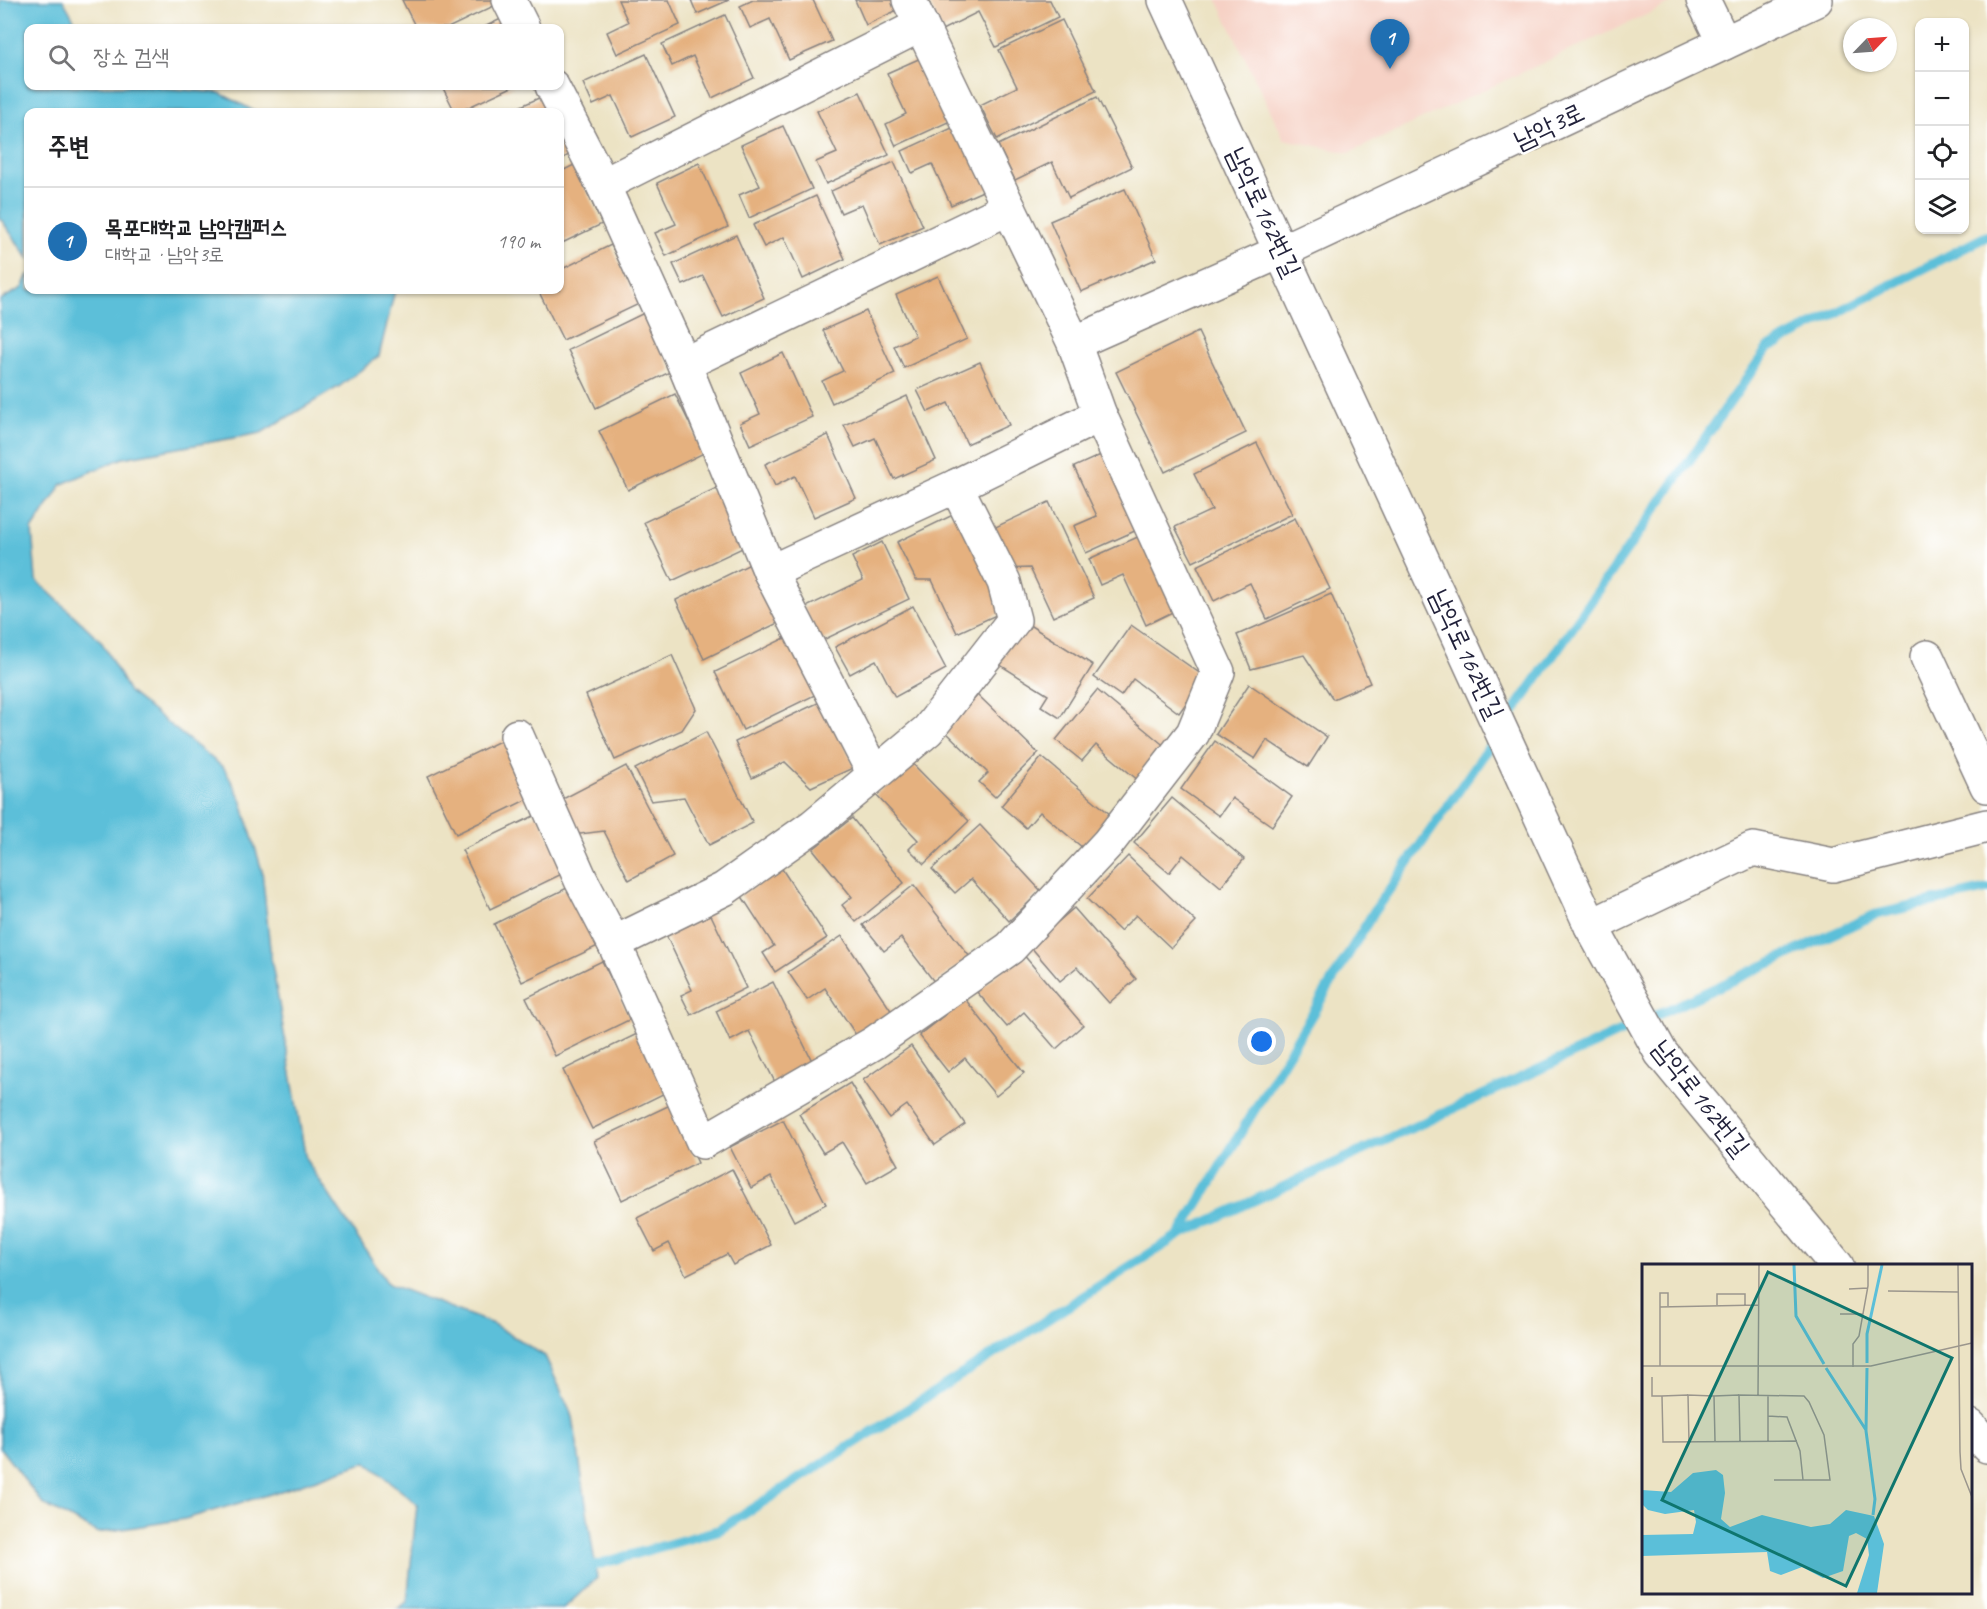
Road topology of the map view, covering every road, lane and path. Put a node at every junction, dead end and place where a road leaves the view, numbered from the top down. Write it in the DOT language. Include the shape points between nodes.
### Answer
graph roads {
  1 [pos="509,0"];
  2 [pos="1165,0"];
  3 [pos="1703,0"];
  4 [pos="1816,0"];
  5 [pos="915,12"];
  6 [pos="521,24"];
  7 [pos="1724,43"];
  8 [pos="554,90"];
  9 [pos="563,108"];
  10 [pos="564,109"];
  11 [pos="603,185"];
  12 [pos="1009,208"];
  13 [pos="1282,251"];
  14 [pos="1074,343"];
  15 [pos="684,364"];
  16 [pos="1100,415"];
  17 [pos="956,486"];
  18 [pos="770,572"];
  19 [pos="1927,657"];
  20 [pos="517,736"];
  21 [pos="874,774"];
  22 [pos="1987,786"];
  23 [pos="1987,826"];
  24 [pos="1598,937"];
  25 [pos="614,943"];
  26 [pos="1835,1264"];
  27 [pos="1972,1427"];
  28 [pos="1987,1446"];
  1 -- 6 [label="street"];
  2 -- 13 [label="street, 남악로162번길"];
  3 -- 7 [label="street"];
  4 -- 7 [label="street, 남악3로"];
  5 -- 11 [label="street"];
  5 -- 12 [label="street"];
  7 -- 13 [label="street, 남악3로"];
  8 -- 9 [label="street"];
  10 -- 11 [label="street"];
  11 -- 15 [label="street"];
  12 -- 14 [label="street"];
  12 -- 15 [label="street"];
  13 -- 14 [label="street, 남악3로"];
  13 -- 24 [label="street, 남악로162번길"];
  14 -- 16 [label="street"];
  15 -- 18 [label="street"];
  16 -- 17 [label="street"];
  16 -- 25 [label="street" via="1218,672 1193,733 1108,843 1010,948 874,1043 703,1142"];
  17 -- 18 [label="street"];
  17 -- 21 [label="street" via="1004,582 1014,620 928,730"];
  18 -- 21 [label="street"];
  19 -- 22 [label="street"];
  20 -- 25 [label="street" via="581,880"];
  21 -- 25 [label="street" via="813,826 724,889"];
  23 -- 24 [label="street" via="1833,865 1753,849"];
  24 -- 26 [label="street, 남악로162번길" via="1661,1053"];
  27 -- 28 [label="street"];
}
